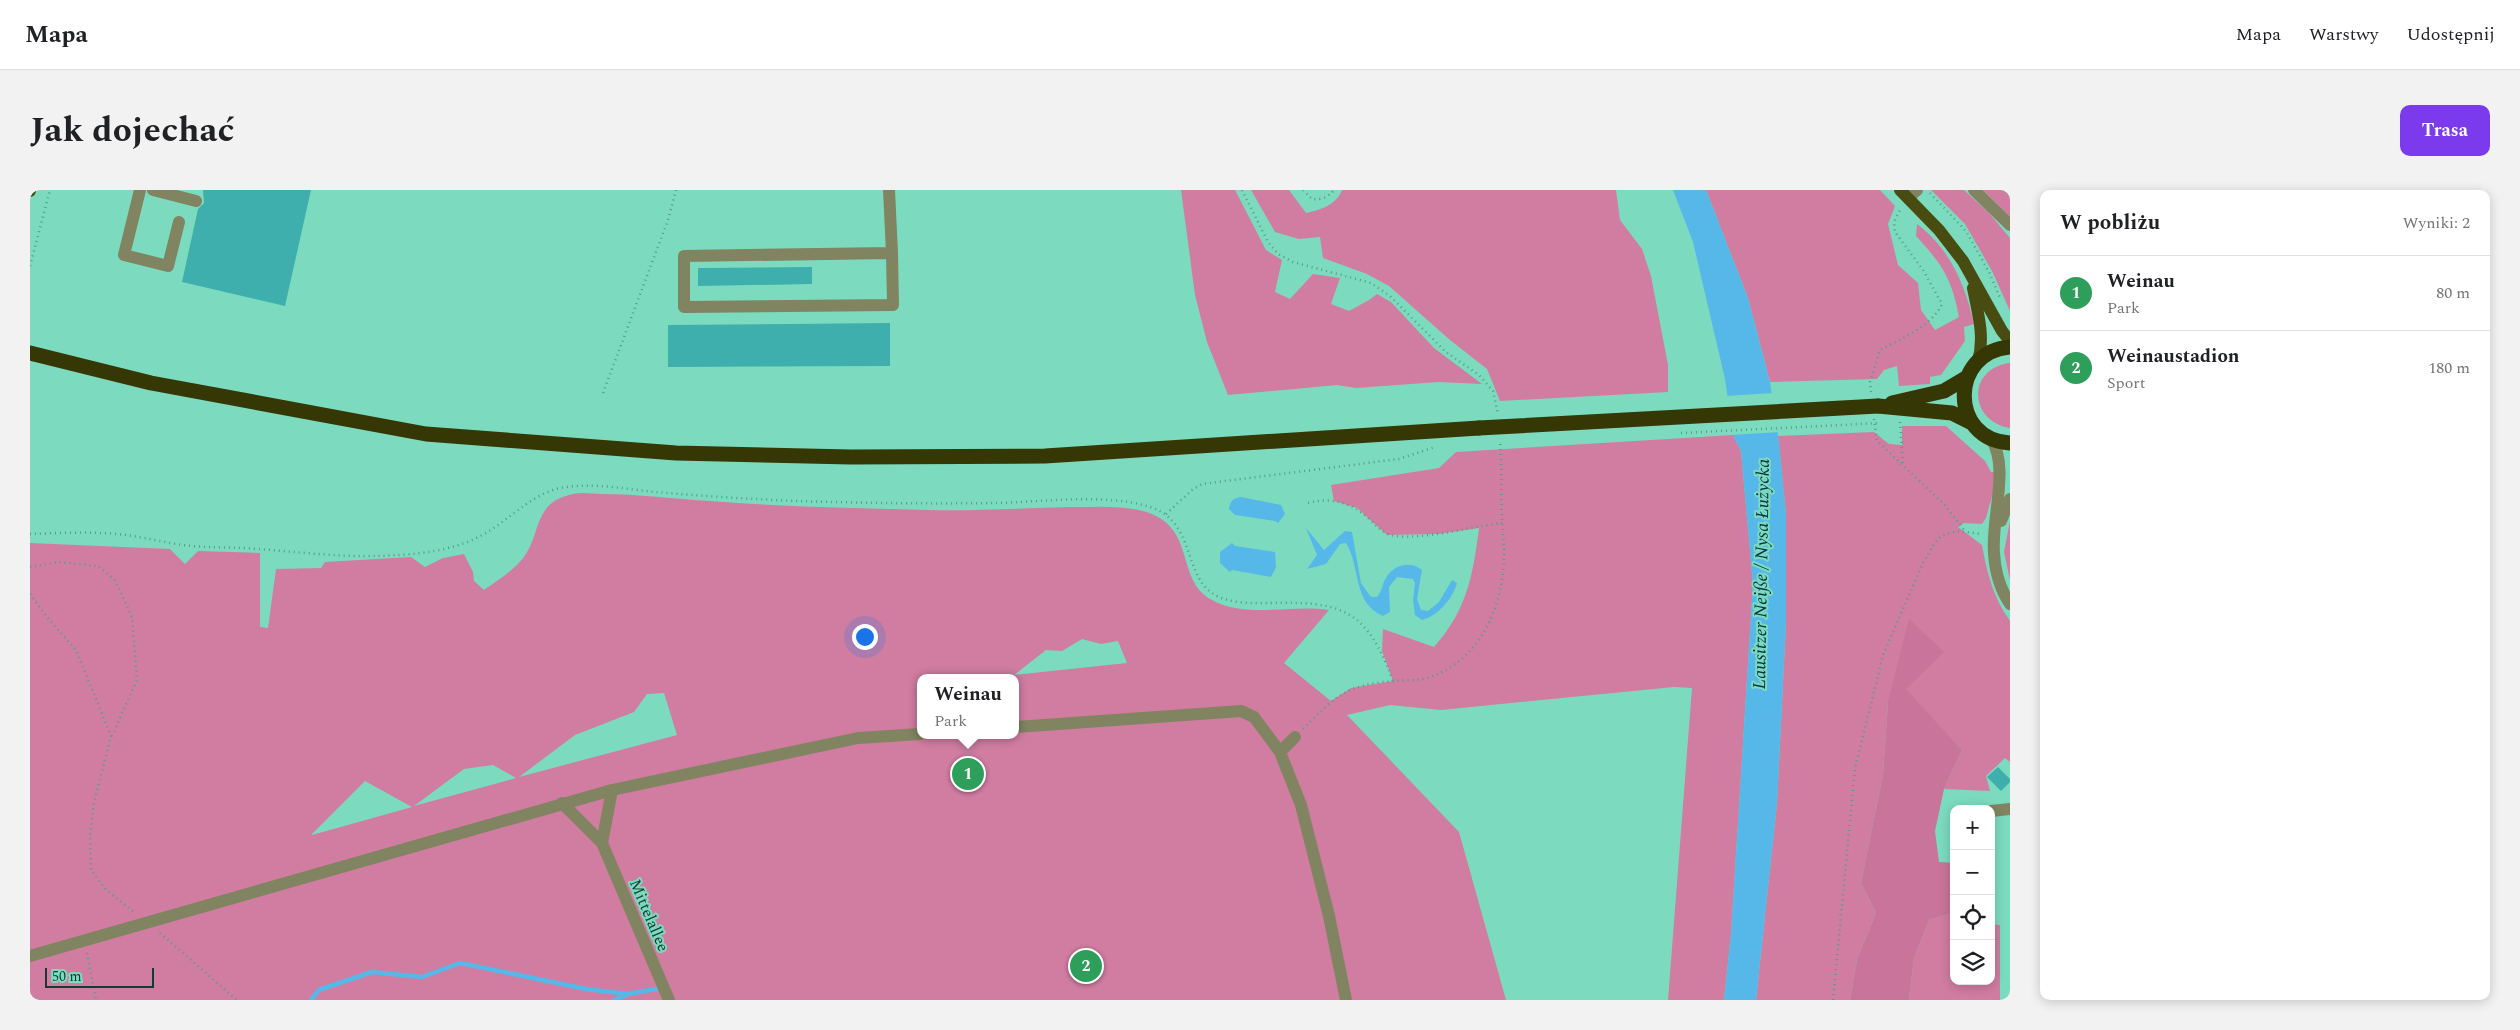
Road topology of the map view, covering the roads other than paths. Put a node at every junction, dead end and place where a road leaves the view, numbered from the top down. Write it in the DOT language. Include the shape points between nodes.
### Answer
graph roads {
  1 [pos="140,190"];
  2 [pos="153,190"];
  3 [pos="890,190"];
  4 [pos="1974,190"];
  5 [pos="1908,193"];
  6 [pos="196,200"];
  7 [pos="179,222"];
  8 [pos="2010,225"];
  9 [pos="892,253"];
  10 [pos="1972,278"];
  11 [pos="2010,341"];
  12 [pos="2010,347"];
  13 [pos="30,353"];
  14 [pos="1978,361"];
  15 [pos="1966,378"];
  16 [pos="1878,406"];
  17 [pos="1972,423"];
  18 [pos="1991,439"];
  19 [pos="2010,443"];
  20 [pos="2010,500"];
  21 [pos="1995,537"];
  22 [pos="2010,604"];
  23 [pos="1019,727"];
  24 [pos="917,734"];
  25 [pos="1295,737"];
  26 [pos="1280,752"];
  27 [pos="612,790"];
  28 [pos="562,804"];
  29 [pos="2010,808"];
  30 [pos="1995,810"];
  31 [pos="602,843"];
  32 [pos="30,956"];
  33 [pos="670,1000"];
  34 [pos="1346,1000"];
  1 -- 7 [label="street" via="124,255 168,266"];
  2 -- 6 [label="street"];
  3 -- 9 [label="street"];
  4 -- 8 [label="street"];
  5 -- 10 [label="main road" via="1952,245"];
  9 -- 9 [label="street" via="892,304 684,308 684,256"];
  10 -- 11 [label="main road"];
  10 -- 14 [label="main road" via="1981,328"];
  12 -- 14 [label="highway" via="1992,351"];
  13 -- 16 [label="highway, bridge" via="151,383 426,434 676,453 851,457 1045,456"];
  14 -- 15 [label="highway"];
  15 -- 16 [label="highway" via="1944,391"];
  15 -- 17 [label="highway" via="1964,406"];
  16 -- 17 [label="highway" via="1952,413"];
  17 -- 18 [label="highway"];
  18 -- 19 [label="highway"];
  18 -- 21 [label="street" via="2002,453 2005,467"];
  20 -- 21 [label="street"];
  21 -- 22 [label="street" via="1995,567"];
  23 -- 26 [label="street" via="1241,711 1254,717"];
  24 -- 27 [label="street" via="858,738"];
  25 -- 26 [label="street"];
  26 -- 34 [label="street" via="1301,805"];
  27 -- 28 [label="street"];
  27 -- 31 [label="street"];
  28 -- 31 [label="street, Mittelallee"];
  28 -- 32 [label="street"];
  29 -- 30 [label="street"];
  31 -- 33 [label="street, Mittelallee"];
}
